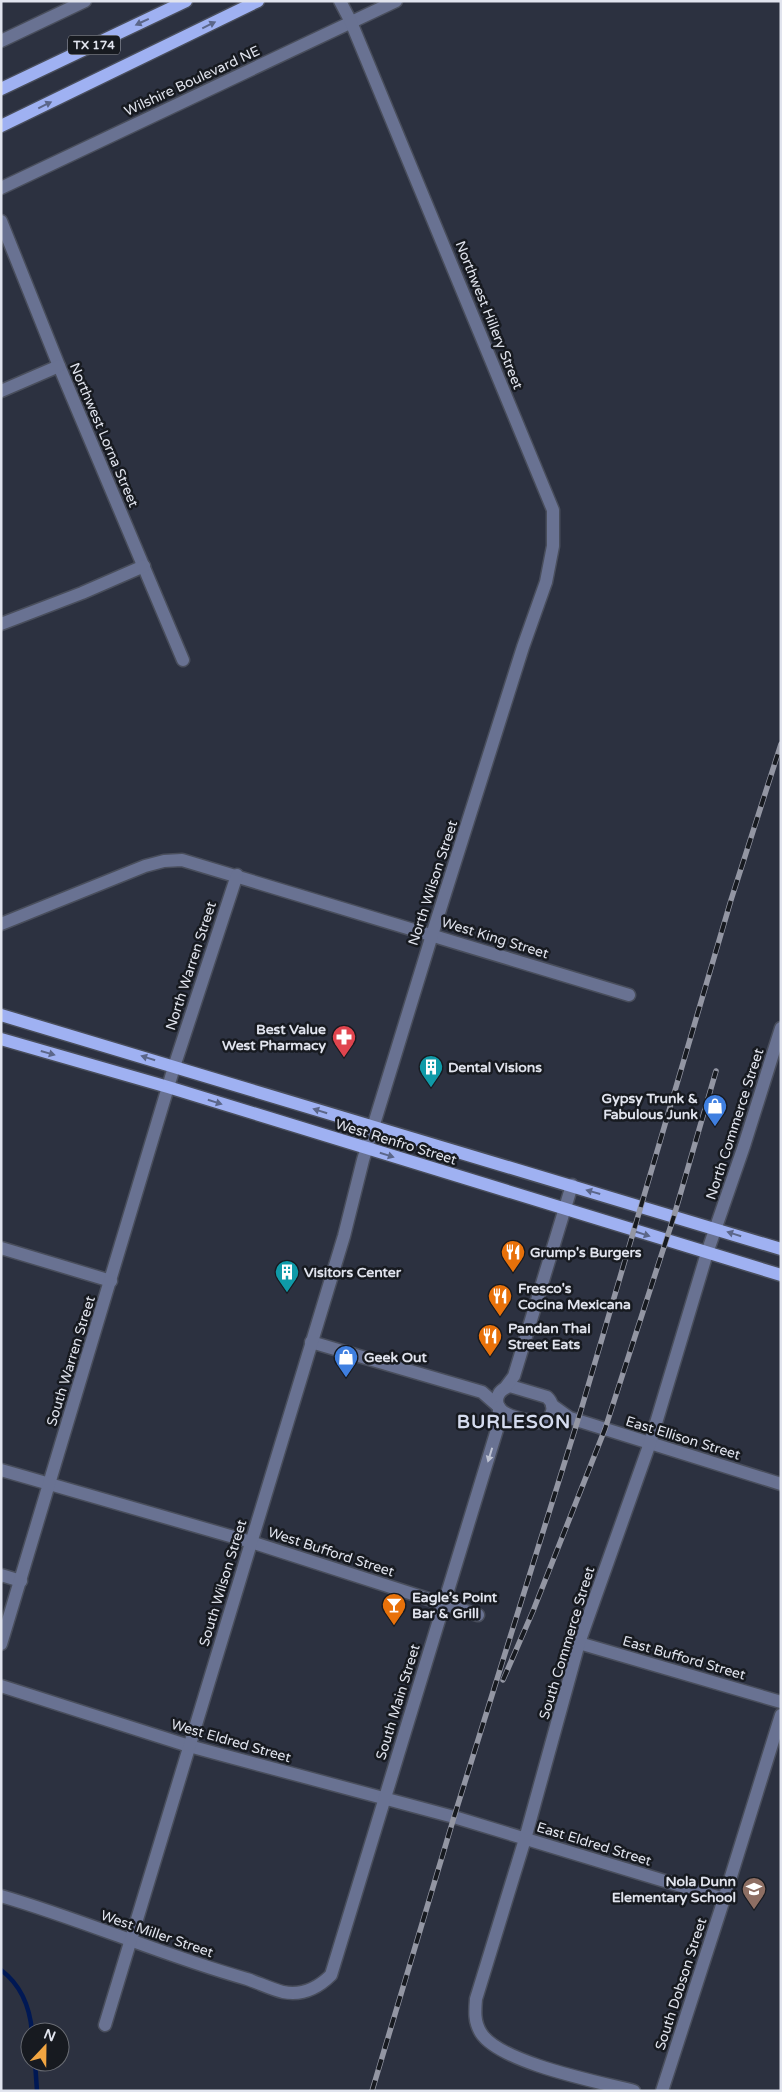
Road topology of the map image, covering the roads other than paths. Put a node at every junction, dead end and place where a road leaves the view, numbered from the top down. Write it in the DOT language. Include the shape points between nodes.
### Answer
graph roads {
  1 [pos="85,1"];
  2 [pos="186,1"];
  3 [pos="258,1"];
  4 [pos="340,1"];
  5 [pos="396,1"];
  6 [pos="351,22"];
  7 [pos="1,41"];
  8 [pos="1,88"];
  9 [pos="1,126"];
  10 [pos="1,188"];
  11 [pos="1,221"];
  12 [pos="58,366"];
  13 [pos="1,391"];
  14 [pos="144,566"];
  15 [pos="1,624"];
  16 [pos="523,648"];
  17 [pos="183,660"];
  18 [pos="237,875"];
  19 [pos="1,924"];
  20 [pos="432,935"];
  21 [pos="629,995"];
  22 [pos="1,1014"];
  23 [pos="781,1028"];
  24 [pos="1,1040"];
  25 [pos="779,1041"];
  26 [pos="174,1067"];
  27 [pos="168,1087"];
  28 [pos="373,1127"];
  29 [pos="367,1149"];
  30 [pos="572,1185"];
  31 [pos="564,1210"];
  32 [pos="716,1229"];
  33 [pos="1,1248"];
  34 [pos="781,1249"];
  35 [pos="707,1253"];
  36 [pos="781,1275"];
  37 [pos="111,1281"];
  38 [pos="311,1342"];
  39 [pos="503,1389"];
  40 [pos="482,1392"];
  41 [pos="552,1404"];
  42 [pos="498,1407"];
  43 [pos="574,1419"];
  44 [pos="545,1421"];
  45 [pos="650,1443"];
  46 [pos="1,1470"];
  47 [pos="781,1484"];
  48 [pos="49,1485"];
  49 [pos="251,1542"];
  50 [pos="1,1574"];
  51 [pos="21,1581"];
  52 [pos="444,1604"];
  53 [pos="478,1615"];
  54 [pos="579,1643"];
  55 [pos="1,1644"];
  56 [pos="1,1686"];
  57 [pos="781,1702"];
  58 [pos="781,1715"];
  59 [pos="189,1746"];
  60 [pos="385,1799"];
  61 [pos="454,1817"];
  62 [pos="525,1838"];
  63 [pos="1,1896"];
  64 [pos="724,1899"];
  65 [pos="130,1941"];
  66 [pos="305,1991"];
  67 [pos="105,2025"];
  68 [pos="634,2091"];
  69 [pos="662,2091"];
  1 -- 7 [label="street"];
  2 -- 8 [label="main road, TX 174, one-way"];
  9 -- 3 [label="main road, TX 174, one-way"];
  4 -- 6 [label="street, Northwest Hillery Street"];
  5 -- 6 [label="street, Wilshire Boulevard NE"];
  6 -- 10 [label="street, Wilshire Boulevard NE"];
  6 -- 16 [label="street, Northwest Hillery Street" via="553,510 553,546 546,582"];
  11 -- 12 [label="street, Northwest Lorna Street"];
  12 -- 13 [label="street"];
  12 -- 14 [label="street, Northwest Lorna Street"];
  14 -- 15 [label="street"];
  14 -- 17 [label="street, Northwest Lorna Street"];
  16 -- 20 [label="street, North Wilson Street"];
  18 -- 19 [label="street, West King Street" via="182,860 164,861"];
  18 -- 20 [label="street, West King Street"];
  18 -- 26 [label="street, North Warren Street"];
  20 -- 21 [label="street, West King Street"];
  20 -- 28 [label="street, North Wilson Street"];
  26 -- 22 [label="main road, West Renfro Street, one-way"];
  23 -- 25 [label="street, North Commerce Street"];
  24 -- 27 [label="main road, West Renfro Street, one-way"];
  25 -- 32 [label="street, North Commerce Street"];
  26 -- 27 [label="street, North Warren Street"];
  28 -- 26 [label="main road, West Renfro Street, one-way"];
  27 -- 29 [label="main road, West Renfro Street, one-way"];
  27 -- 37 [label="street, South Warren Street"];
  28 -- 29 [label="street, North Wilson Street"];
  28 -- 30 [label="main road, West Renfro Street"];
  29 -- 31 [label="main road, West Renfro Street, one-way"];
  29 -- 38 [label="street, South Wilson Street"];
  30 -- 31 [label="street"];
  32 -- 30 [label="main road, West Renfro Street, one-way"];
  31 -- 35 [label="main road, West Renfro Street, one-way"];
  31 -- 39 [label="street" via="514,1376"];
  34 -- 32 [label="main road, West Renfro Street, one-way"];
  32 -- 35 [label="street, North Commerce Street"];
  33 -- 37 [label="street"];
  35 -- 36 [label="main road, West Renfro Street"];
  35 -- 45 [label="street, South Commerce Street"];
  37 -- 48 [label="street, South Warren Street"];
  38 -- 40 [label="street"];
  38 -- 49 [label="street, South Wilson Street"];
  39 -- 40 [label="street, East Ellison Street"];
  39 -- 41 [label="street, East Ellison Street" via="515,1386 542,1394"];
  39 -- 42 [label="street" via="497,1397"];
  40 -- 42 [label="street, East Ellison Street"];
  41 -- 43 [label="street, East Ellison Street"];
  41 -- 44 [label="street" via="552,1414"];
  42 -- 44 [label="street, East Ellison Street" via="508,1414 535,1422"];
  42 -- 52 [label="street, South Main Street, one-way" via="499,1423"];
  43 -- 44 [label="street, East Ellison Street"];
  43 -- 45 [label="street, East Ellison Street"];
  45 -- 47 [label="street, East Ellison Street"];
  45 -- 54 [label="street, South Commerce Street"];
  46 -- 48 [label="street, West Bufford Street"];
  48 -- 49 [label="street, West Bufford Street"];
  48 -- 51 [label="street, South Warren Street"];
  49 -- 52 [label="street, West Bufford Street"];
  49 -- 59 [label="street, South Wilson Street"];
  50 -- 51 [label="street"];
  51 -- 55 [label="street, South Warren Street"];
  52 -- 53 [label="street, West Bufford Street"];
  52 -- 60 [label="street, South Main Street"];
  54 -- 57 [label="street, East Bufford Street"];
  54 -- 62 [label="street, South Commerce Street"];
  56 -- 59 [label="street, West Eldred Street"];
  58 -- 64 [label="street, South Dobson Street"];
  59 -- 60 [label="street, West Eldred Street"];
  59 -- 65 [label="street, South Wilson Street"];
  60 -- 61 [label="street, West Eldred Street"];
  60 -- 66 [label="street, South Main Street" via="331,1975 320,1986"];
  61 -- 62 [label="street, East Eldred Street"];
  62 -- 64 [label="street, East Eldred Street"];
  62 -- 68 [label="street, South Commerce Street" via="476,1999 475,2016 481,2033 489,2041 532,2065"];
  63 -- 65 [label="street, West Miller Street"];
  64 -- 69 [label="street, South Dobson Street"];
  65 -- 66 [label="street, West Miller Street" via="284,1992"];
  65 -- 67 [label="street, South Wilson Street"];
}
